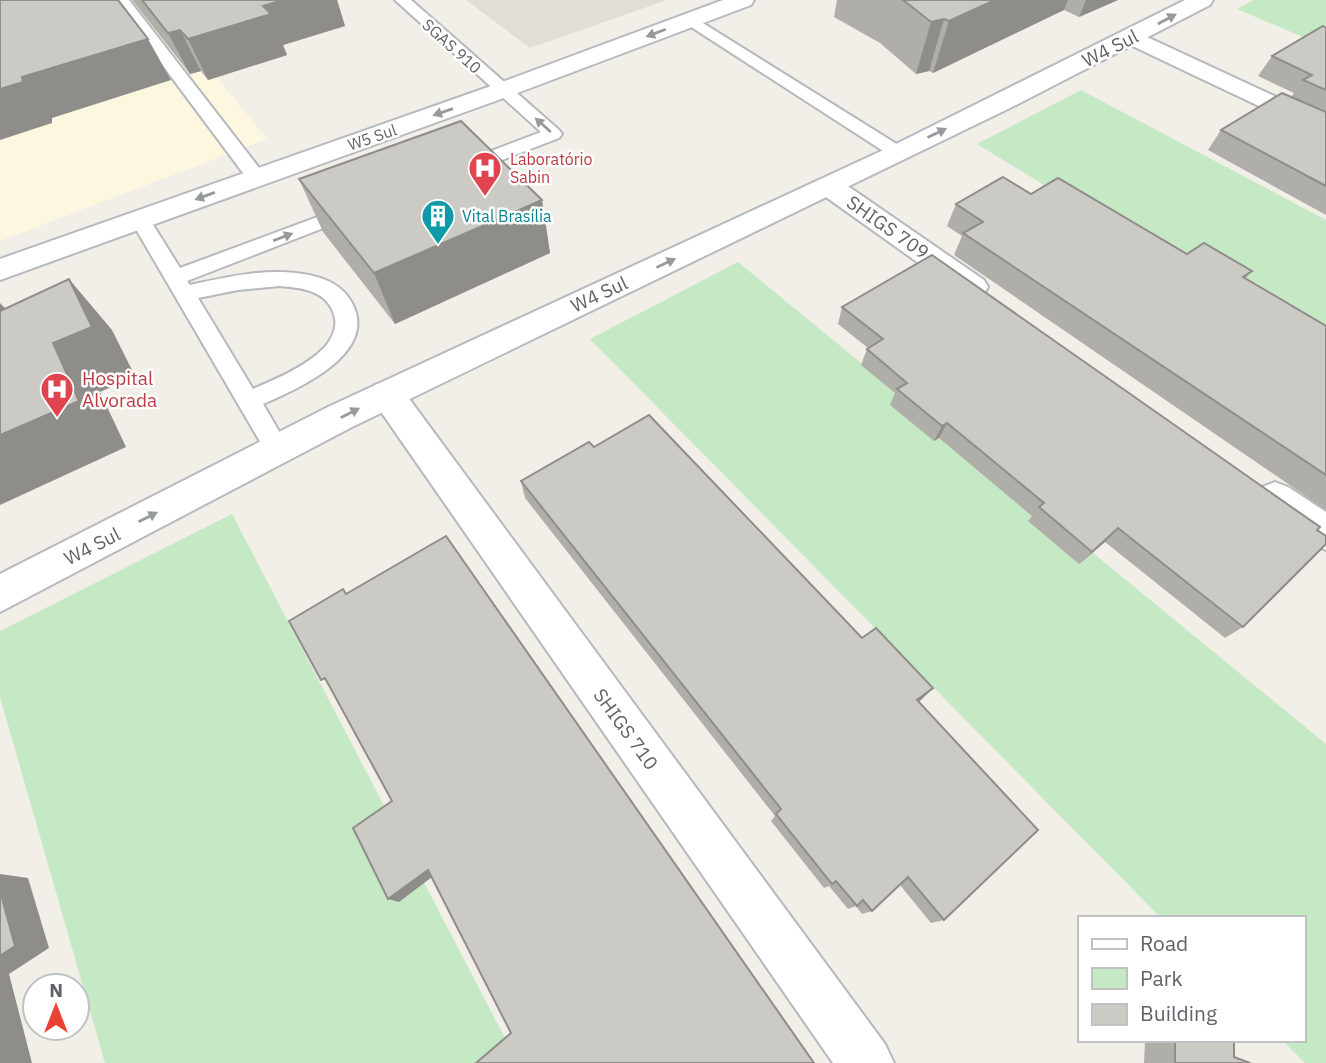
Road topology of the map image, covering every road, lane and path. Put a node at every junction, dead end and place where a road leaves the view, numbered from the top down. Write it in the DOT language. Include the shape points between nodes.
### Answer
graph roads {
  1 [pos="121,0"];
  2 [pos="402,0"];
  3 [pos="743,0"];
  4 [pos="1202,0"];
  5 [pos="690,20"];
  6 [pos="1132,37"];
  7 [pos="503,90"];
  8 [pos="1326,130"];
  9 [pos="897,152"];
  10 [pos="448,174"];
  11 [pos="256,177"];
  12 [pos="829,186"];
  13 [pos="370,204"];
  14 [pos="140,219"];
  15 [pos="0,271"];
  16 [pos="178,286"];
  17 [pos="1000,306"];
  18 [pos="387,394"];
  19 [pos="248,401"];
  20 [pos="278,450"];
  21 [pos="1247,478"];
  22 [pos="1326,533"];
  23 [pos="0,594"];
  24 [pos="866,1063"];
  1 -- 11 [label="lane"];
  2 -- 7 [label="lane, SGAS 910"];
  3 -- 5 [label="main road, W5 Sul"];
  6 -- 4 [label="main road, W4 Sul, one-way"];
  5 -- 7 [label="main road, W5 Sul, one-way"];
  5 -- 9 [label="lane"];
  6 -- 8 [label="main road"];
  9 -- 6 [label="main road, W4 Sul, one-way"];
  10 -- 7 [label="lane, one-way" via="553,134"];
  7 -- 11 [label="main road, W5 Sul, one-way"];
  9 -- 12 [label="main road, W4 Sul"];
  11 -- 14 [label="main road, W5 Sul, one-way"];
  12 -- 17 [label="main road, SHIGS 709"];
  18 -- 12 [label="main road, W4 Sul, one-way"];
  16 -- 13 [label="lane, one-way"];
  14 -- 15 [label="main road, W5 Sul"];
  14 -- 16 [label="lane"];
  16 -- 19 [label="lane"];
  16 -- 19 [label="lane" via="296,280 332,291 341,302 348,316 334,352 287,384"];
  20 -- 18 [label="main road, W4 Sul, one-way"];
  18 -- 24 [label="main road, SHIGS 710"];
  19 -- 20 [label="lane"];
  23 -- 20 [label="main road, W4 Sul, one-way"];
  21 -- 22 [label="main road"];
}
